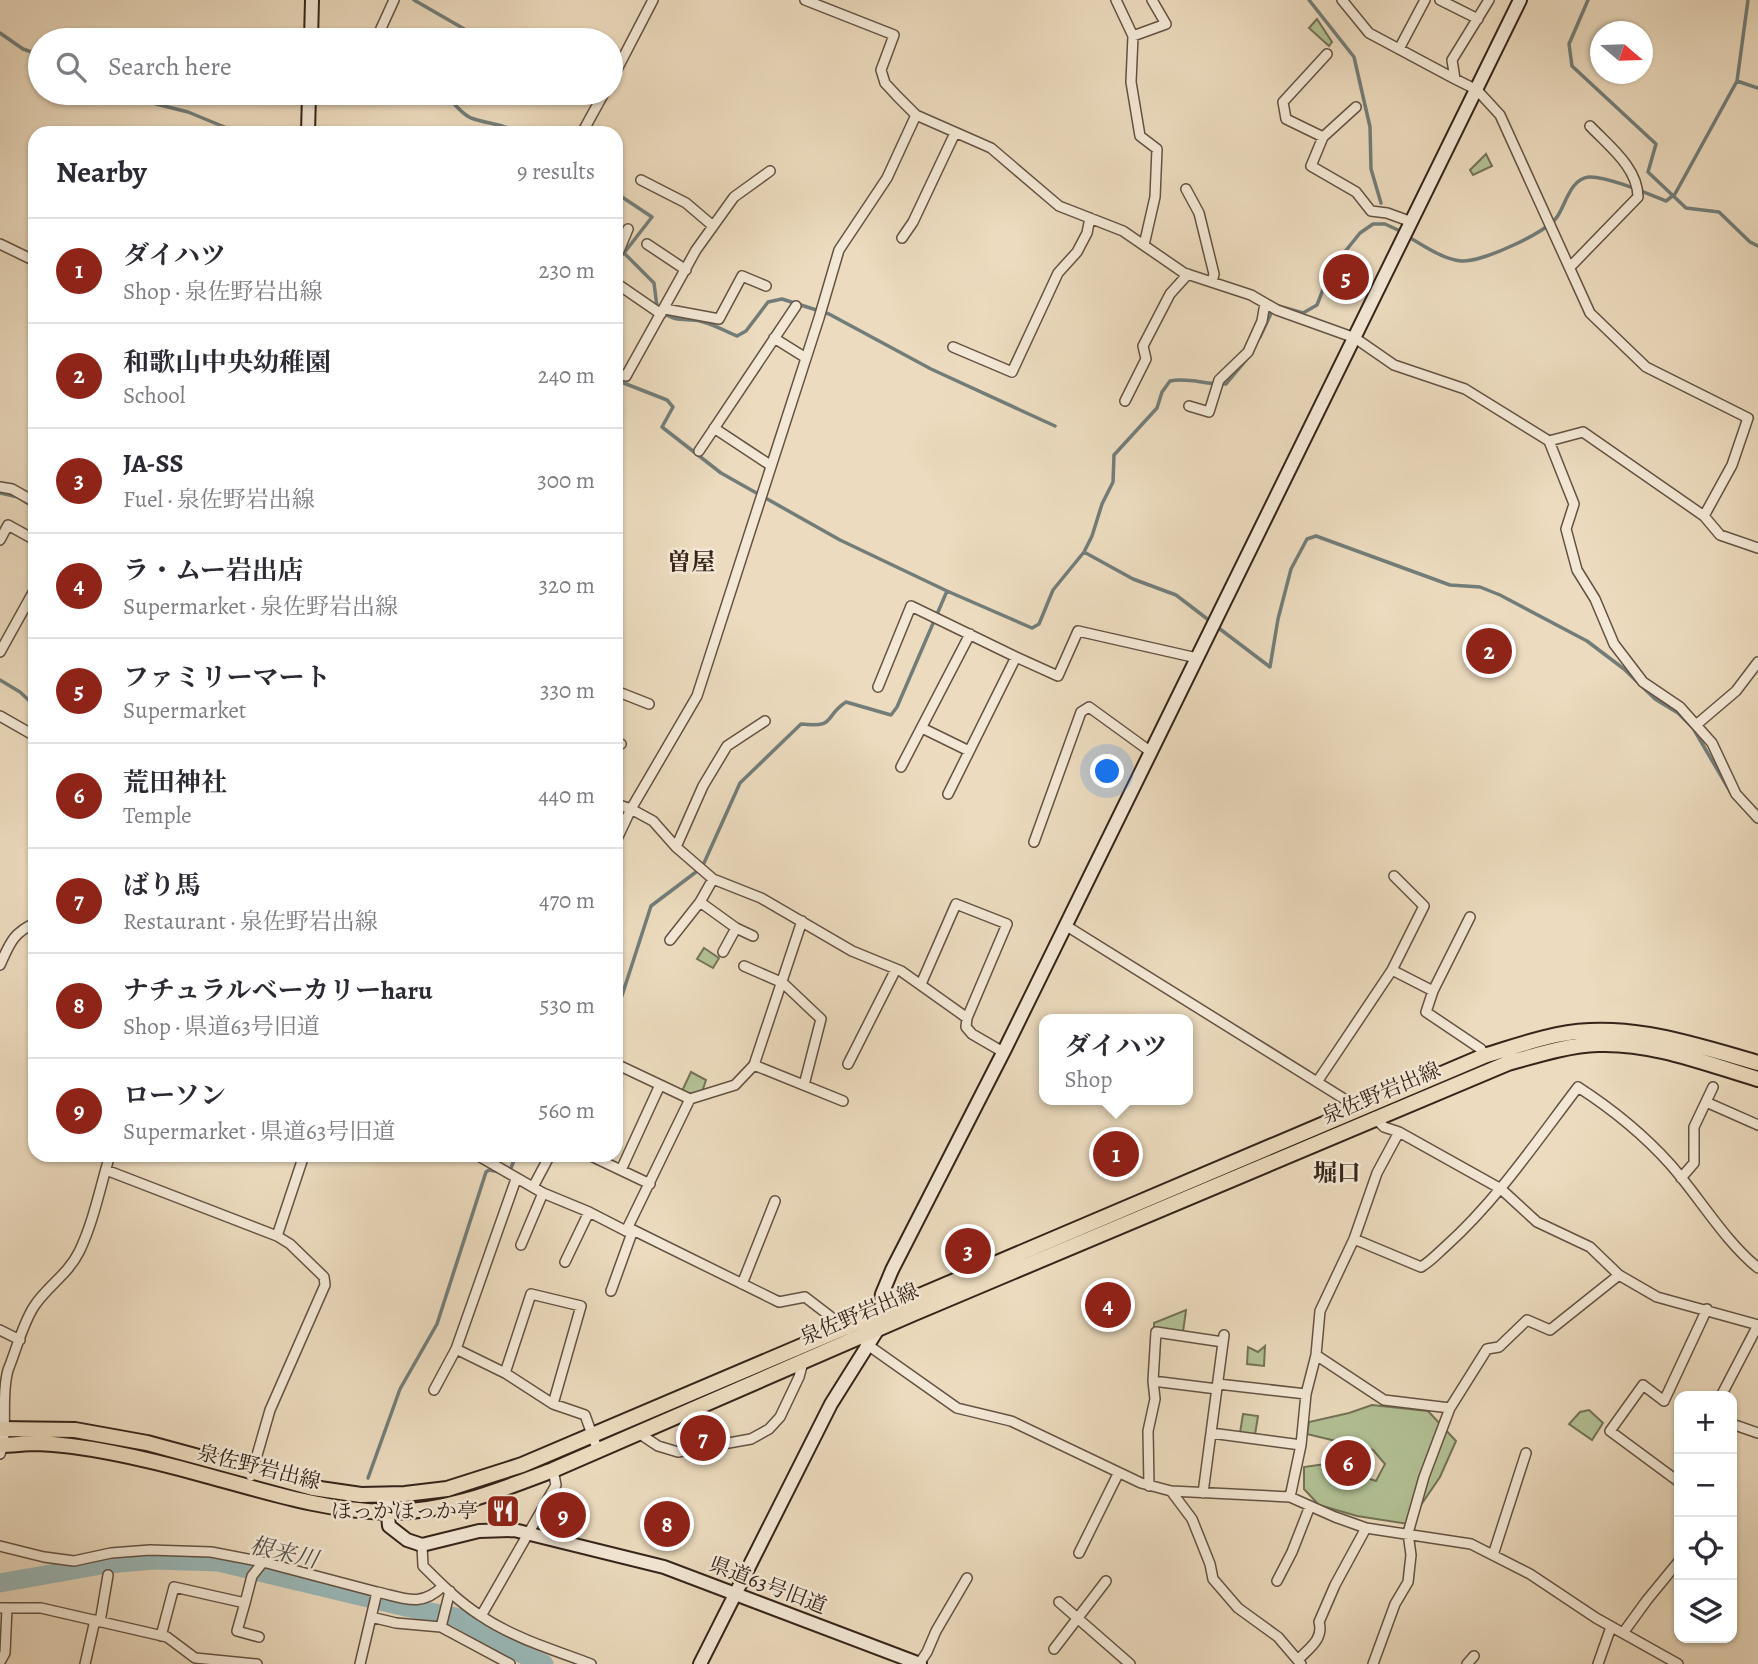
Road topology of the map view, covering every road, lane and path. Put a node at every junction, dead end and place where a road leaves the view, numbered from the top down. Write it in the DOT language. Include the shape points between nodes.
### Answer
graph roads {
  1 [pos="312,0"];
  2 [pos="394,0"];
  3 [pos="653,0"];
  4 [pos="805,0"];
  5 [pos="1116,0"];
  6 [pos="1152,0"];
  7 [pos="1342,0"];
  8 [pos="1425,0"];
  9 [pos="1440,0"];
  10 [pos="1489,0"];
  11 [pos="1520,0"];
  12 [pos="1478,19"];
  13 [pos="311,28"];
  14 [pos="381,28"];
  15 [pos="1133,36"];
  16 [pos="1399,49"];
  17 [pos="1327,54"];
  18 [pos="623,57"];
  19 [pos="1455,79"];
  20 [pos="1477,90"];
  21 [pos="309,105"];
  22 [pos="597,105"];
  23 [pos="1356,107"];
  24 [pos="916,115"];
  25 [pos="309,126"];
  26 [pos="586,126"];
  27 [pos="1590,126"];
  28 [pos="955,134"];
  29 [pos="1323,137"];
  30 [pos="770,171"];
  31 [pos="641,180"];
  32 [pos="1185,189"];
  33 [pos="1090,218"];
  34 [pos="1412,222"];
  35 [pos="713,226"];
  36 [pos="628,229"];
  37 [pos="902,238"];
  38 [pos="623,241"];
  39 [pos="0,244"];
  40 [pos="647,244"];
  41 [pos="1144,245"];
  42 [pos="28,258"];
  43 [pos="1571,266"];
  44 [pos="686,270"];
  45 [pos="1188,274"];
  46 [pos="1212,282"];
  47 [pos="766,286"];
  48 [pos="623,287"];
  49 [pos="796,306"];
  50 [pos="1271,307"];
  51 [pos="663,312"];
  52 [pos="774,338"];
  53 [pos="1354,338"];
  54 [pos="953,347"];
  55 [pos="806,358"];
  56 [pos="623,375"];
  57 [pos="1125,401"];
  58 [pos="1189,406"];
  59 [pos="714,428"];
  60 [pos="1549,441"];
  61 [pos="699,451"];
  62 [pos="770,465"];
  63 [pos="0,487"];
  64 [pos="28,498"];
  65 [pos="1704,516"];
  66 [pos="28,536"];
  67 [pos="0,540"];
  68 [pos="1758,548"];
  69 [pos="28,602"];
  70 [pos="970,634"];
  71 [pos="0,652"];
  72 [pos="1016,657"];
  73 [pos="1197,658"];
  74 [pos="1758,662"];
  75 [pos="878,687"];
  76 [pos="623,694"];
  77 [pos="649,704"];
  78 [pos="0,716"];
  79 [pos="765,721"];
  80 [pos="1696,725"];
  81 [pos="922,728"];
  82 [pos="28,732"];
  83 [pos="969,751"];
  84 [pos="1151,752"];
  85 [pos="901,767"];
  86 [pos="948,794"];
  87 [pos="623,806"];
  88 [pos="631,808"];
  89 [pos="1758,818"];
  90 [pos="623,826"];
  91 [pos="1034,842"];
  92 [pos="676,847"];
  93 [pos="1394,876"];
  94 [pos="713,879"];
  95 [pos="700,902"];
  96 [pos="1470,917"];
  97 [pos="802,921"];
  98 [pos="1065,925"];
  99 [pos="28,926"];
  100 [pos="736,928"];
  101 [pos="753,936"];
  102 [pos="670,940"];
  103 [pos="723,952"];
  104 [pos="0,965"];
  105 [pos="744,967"];
  106 [pos="897,969"];
  107 [pos="1392,970"];
  108 [pos="783,983"];
  109 [pos="921,984"];
  110 [pos="1433,991"];
  111 [pos="967,1018"];
  112 [pos="1003,1052"];
  113 [pos="1484,1056"];
  114 [pos="1758,1063"];
  115 [pos="848,1064"];
  116 [pos="754,1065"];
  117 [pos="623,1067"];
  118 [pos="1758,1079"];
  119 [pos="1317,1082"];
  120 [pos="660,1085"];
  121 [pos="804,1085"];
  122 [pos="1713,1087"];
  123 [pos="690,1099"];
  124 [pos="843,1101"];
  125 [pos="1706,1102"];
  126 [pos="1360,1109"];
  127 [pos="1375,1118"];
  128 [pos="1758,1125"];
  129 [pos="1399,1132"];
  130 [pos="108,1162"];
  131 [pos="302,1162"];
  132 [pos="498,1162"];
  133 [pos="546,1162"];
  134 [pos="604,1162"];
  135 [pos="106,1170"];
  136 [pos="621,1170"];
  137 [pos="510,1174"];
  138 [pos="1681,1178"];
  139 [pos="650,1184"];
  140 [pos="533,1187"];
  141 [pos="1501,1189"];
  142 [pos="543,1193"];
  143 [pos="775,1201"];
  144 [pos="589,1212"];
  145 [pos="629,1231"];
  146 [pos="277,1236"];
  147 [pos="1354,1239"];
  148 [pos="521,1245"];
  149 [pos="565,1262"];
  150 [pos="1758,1268"];
  151 [pos="1619,1275"];
  152 [pos="742,1284"];
  153 [pos="611,1291"];
  154 [pos="1707,1309"];
  155 [pos="881,1312"];
  156 [pos="1758,1325"];
  157 [pos="845,1327"];
  158 [pos="878,1329"];
  159 [pos="0,1330"];
  160 [pos="20,1340"];
  161 [pos="863,1342"];
  162 [pos="456,1349"];
  163 [pos="1316,1355"];
  164 [pos="803,1362"];
  165 [pos="505,1373"];
  166 [pos="1153,1381"];
  167 [pos="1217,1387"];
  168 [pos="434,1390"];
  169 [pos="1724,1391"];
  170 [pos="1306,1394"];
  171 [pos="553,1404"];
  172 [pos="1450,1408"];
  173 [pos="1737,1426"];
  174 [pos="2,1428"];
  175 [pos="637,1432"];
  176 [pos="1211,1433"];
  177 [pos="1758,1433"];
  178 [pos="592,1436"];
  179 [pos="1300,1445"];
  180 [pos="1,1448"];
  181 [pos="598,1451"];
  182 [pos="1526,1453"];
  183 [pos="553,1470"];
  184 [pos="253,1471"];
  185 [pos="1118,1474"];
  186 [pos="1674,1478"];
  187 [pos="246,1486"];
  188 [pos="1149,1486"];
  189 [pos="1171,1491"];
  190 [pos="1203,1493"];
  191 [pos="386,1494"];
  192 [pos="1290,1497"];
  193 [pos="1310,1506"];
  194 [pos="387,1512"];
  195 [pos="1366,1528"];
  196 [pos="1408,1533"];
  197 [pos="527,1534"];
  198 [pos="422,1545"];
  199 [pos="0,1546"];
  200 [pos="1079,1553"];
  201 [pos="1493,1555"];
  202 [pos="262,1562"];
  203 [pos="1674,1567"];
  204 [pos="108,1575"];
  205 [pos="967,1578"];
  206 [pos="1106,1581"];
  207 [pos="1277,1581"];
  208 [pos="446,1589"];
  209 [pos="377,1592"];
  210 [pos="736,1594"];
  211 [pos="1059,1602"];
  212 [pos="245,1604"];
  213 [pos="3,1608"];
  214 [pos="481,1616"];
  215 [pos="371,1617"];
  216 [pos="1077,1619"];
  217 [pos="97,1621"];
  218 [pos="441,1625"];
  219 [pos="1611,1627"];
  220 [pos="1623,1633"];
  221 [pos="161,1636"];
  222 [pos="259,1637"];
  223 [pos="1054,1649"];
  224 [pos="1474,1656"];
  225 [pos="0,1662"];
  226 [pos="1300,1662"];
  227 [pos="1128,1663"];
  228 [pos="1376,1663"];
  229 [pos="85,1664"];
  230 [pos="257,1664"];
  231 [pos="360,1664"];
  232 [pos="510,1664"];
  233 [pos="591,1664"];
  234 [pos="700,1664"];
  235 [pos="919,1664"];
  236 [pos="1467,1664"];
  237 [pos="1598,1664"];
  238 [pos="1678,1664"];
  1 -- 13 [label="street"];
  2 -- 14 [label="street"];
  3 -- 18 [label="street"];
  4 -- 24 [label="street" via="894,35 881,70 885,83"];
  5 -- 15 [label="street"];
  6 -- 15 [label="street" via="1166,24"];
  7 -- 16 [label="street" via="1369,33"];
  8 -- 16 [label="street"];
  9 -- 12 [label="street"];
  10 -- 12 [label="street"];
  11 -- 20 [label="street"];
  12 -- 19 [label="street" via="1452,61"];
  15 -- 41 [label="street" via="1131,82 1140,136 1157,149 1155,197"];
  16 -- 19 [label="street"];
  17 -- 29 [label="street" via="1283,102 1286,119"];
  19 -- 20 [label="street"];
  20 -- 34 [label="street"];
  20 -- 43 [label="street" via="1500,115"];
  21 -- 25 [label="street"];
  22 -- 26 [label="street"];
  23 -- 29 [label="street"];
  24 -- 28 [label="street"];
  24 -- 55 [label="street" via="887,178 839,250"];
  27 -- 43 [label="street" via="1627,166 1638,183 1638,197"];
  28 -- 33 [label="street" via="991,148 1059,206"];
  28 -- 37 [label="street"];
  29 -- 34 [label="street" via="1311,166 1356,192 1371,211"];
  30 -- 35 [label="street" via="734,197"];
  31 -- 35 [label="street" via="686,203"];
  32 -- 46 [label="street" via="1199,213"];
  33 -- 41 [label="street"];
  33 -- 54 [label="street" via="1087,233 1059,273 1013,372"];
  34 -- 53 [label="street"];
  35 -- 44 [label="street"];
  36 -- 38 [label="street"];
  39 -- 42 [label="street"];
  40 -- 44 [label="street"];
  41 -- 45 [label="street"];
  43 -- 65 [label="street" via="1590,313 1646,367 1748,418 1732,465"];
  44 -- 51 [label="street"];
  45 -- 46 [label="street"];
  45 -- 57 [label="street" via="1170,294 1143,346 1146,359"];
  46 -- 50 [label="street"];
  47 -- 51 [label="street" via="741,276 719,319"];
  48 -- 51 [label="street"];
  49 -- 52 [label="street"];
  50 -- 53 [label="street"];
  50 -- 58 [label="street" via="1248,352 1219,380 1209,412"];
  51 -- 56 [label="street"];
  52 -- 55 [label="street"];
  52 -- 59 [label="street"];
  53 -- 60 [label="street" via="1394,365 1465,389"];
  53 -- 73 [label="street"];
  55 -- 62 [label="street"];
  59 -- 61 [label="street"];
  59 -- 62 [label="street"];
  60 -- 65 [label="street" via="1583,432"];
  60 -- 80 [label="street" via="1574,504 1566,529 1577,570 1614,644 1643,682 1680,707"];
  62 -- 88 [label="street" via="697,696"];
  63 -- 64 [label="street"];
  65 -- 68 [label="street" via="1720,535"];
  66 -- 67 [label="street" via="8,525"];
  69 -- 71 [label="street"];
  70 -- 72 [label="street"];
  70 -- 75 [label="street" via="911,606"];
  70 -- 81 [label="street"];
  72 -- 73 [label="street" via="1058,676 1078,631"];
  72 -- 83 [label="street"];
  73 -- 84 [label="street"];
  74 -- 80 [label="street" via="1736,691"];
  76 -- 77 [label="street"];
  78 -- 82 [label="street"];
  79 -- 92 [label="street" via="727,746"];
  80 -- 89 [label="street" via="1712,743 1736,794"];
  81 -- 83 [label="street"];
  81 -- 85 [label="street"];
  83 -- 86 [label="street"];
  84 -- 91 [label="street" via="1089,707 1081,712"];
  84 -- 98 [label="street"];
  87 -- 88 [label="street"];
  88 -- 90 [label="street"];
  88 -- 92 [label="street" via="653,821"];
  92 -- 94 [label="street"];
  93 -- 107 [label="street" via="1424,906"];
  94 -- 95 [label="street"];
  94 -- 97 [label="street"];
  95 -- 100 [label="street"];
  95 -- 102 [label="street"];
  96 -- 110 [label="street"];
  97 -- 106 [label="street" via="852,951"];
  97 -- 108 [label="street"];
  98 -- 112 [label="street"];
  98 -- 119 [label="street"];
  99 -- 104 [label="street" via="13,938"];
  100 -- 101 [label="street"];
  100 -- 103 [label="street"];
  105 -- 108 [label="street"];
  106 -- 109 [label="street"];
  106 -- 115 [label="street"];
  107 -- 110 [label="street"];
  107 -- 119 [label="street"];
  108 -- 116 [label="street"];
  108 -- 121 [label="street" via="821,1019"];
  109 -- 111 [label="street"];
  109 -- 111 [label="street" via="956,904 1007,924"];
  110 -- 113 [label="street" via="1426,1012 1481,1049"];
  111 -- 112 [label="street" via="966,1027 972,1034"];
  112 -- 155 [label="street" via="892,1270 881,1294"];
  113 -- 114 [label="main road, 泉佐野岩出線" via="1558,1035 1604,1030 1648,1033"];
  113 -- 126 [label="main road, 泉佐野岩出線"];
  116 -- 121 [label="street"];
  116 -- 123 [label="street" via="735,1085"];
  117 -- 120 [label="street"];
  118 -- 127 [label="main road, 泉佐野岩出線" via="1667,1052 1599,1044 1507,1063"];
  119 -- 126 [label="street"];
  120 -- 123 [label="street"];
  120 -- 136 [label="street"];
  121 -- 124 [label="street"];
  122 -- 125 [label="street"];
  123 -- 139 [label="street"];
  125 -- 128 [label="street"];
  125 -- 138 [label="street" via="1694,1127 1694,1163"];
  126 -- 127 [label="street"];
  126 -- 155 [label="main road, 泉佐野岩出線"];
  127 -- 129 [label="street"];
  127 -- 158 [label="main road, 泉佐野岩出線"];
  129 -- 141 [label="street"];
  129 -- 147 [label="street" via="1377,1172"];
  130 -- 135 [label="street"];
  131 -- 146 [label="street"];
  132 -- 137 [label="street"];
  133 -- 140 [label="street"];
  134 -- 136 [label="street"];
  135 -- 146 [label="street"];
  135 -- 160 [label="street" via="79,1252 34,1306"];
  136 -- 139 [label="street"];
  137 -- 140 [label="street"];
  137 -- 162 [label="street"];
  138 -- 141 [label="street" via="1617,1113 1578,1087"];
  138 -- 150 [label="street" via="1740,1253"];
  139 -- 145 [label="street"];
  140 -- 142 [label="street"];
  141 -- 147 [label="street" via="1462,1233 1421,1267"];
  141 -- 151 [label="street" via="1537,1222 1590,1247"];
  142 -- 144 [label="street"];
  142 -- 148 [label="street"];
  143 -- 152 [label="street"];
  144 -- 145 [label="street"];
  144 -- 149 [label="street"];
  145 -- 152 [label="street"];
  145 -- 153 [label="street"];
  146 -- 184 [label="street" via="324,1277 325,1285 270,1410"];
  147 -- 163 [label="street" via="1321,1311"];
  151 -- 154 [label="street" via="1657,1297"];
  151 -- 172 [label="street" via="1550,1330 1527,1320 1499,1347 1487,1349"];
  152 -- 157 [label="street" via="779,1302 805,1297"];
  154 -- 156 [label="street"];
  154 -- 186 [label="street" via="1664,1401 1643,1385 1610,1431"];
  155 -- 157 [label="main road, 泉佐野岩出線"];
  155 -- 158 [label="street"];
  156 -- 169 [label="street"];
  157 -- 161 [label="street"];
  157 -- 178 [label="main road, 泉佐野岩出線"];
  158 -- 161 [label="main road, 泉佐野岩出線"];
  159 -- 160 [label="street"];
  160 -- 174 [label="street" via="6,1374"];
  161 -- 164 [label="main road, 泉佐野岩出線"];
  161 -- 185 [label="street" via="957,1409 1011,1420"];
  161 -- 210 [label="street"];
  162 -- 165 [label="street"];
  162 -- 168 [label="street"];
  163 -- 170 [label="street"];
  163 -- 172 [label="street" via="1384,1400"];
  164 -- 175 [label="main road, 泉佐野岩出線"];
  164 -- 175 [label="street" via="780,1417 751,1439 678,1452"];
  165 -- 171 [label="street"];
  165 -- 171 [label="street" via="531,1294 581,1306"];
  166 -- 167 [label="street"];
  166 -- 167 [label="street" via="1156,1332 1224,1339"];
  166 -- 188 [label="street"];
  167 -- 170 [label="street"];
  167 -- 176 [label="street"];
  170 -- 179 [label="street"];
  171 -- 178 [label="street" via="585,1415"];
  172 -- 196 [label="street"];
  173 -- 177 [label="street"];
  174 -- 180 [label="street"];
  174 -- 184 [label="main road, 泉佐野岩出線" via="75,1430"];
  175 -- 181 [label="main road, 泉佐野岩出線"];
  176 -- 179 [label="street"];
  176 -- 190 [label="street"];
  178 -- 181 [label="street"];
  178 -- 191 [label="main road, 泉佐野岩出線" via="472,1482"];
  179 -- 192 [label="street"];
  180 -- 187 [label="main road, 泉佐野岩出線" via="37,1443 85,1449"];
  181 -- 183 [label="main road, 泉佐野岩出線"];
  182 -- 201 [label="street"];
  183 -- 194 [label="main road, 泉佐野岩出線" via="441,1507"];
  183 -- 197 [label="street" via="555,1485"];
  184 -- 187 [label="street"];
  184 -- 191 [label="main road, 泉佐野岩出線" via="313,1488"];
  185 -- 188 [label="street"];
  185 -- 200 [label="street"];
  187 -- 194 [label="main road, 泉佐野岩出線" via="321,1506"];
  188 -- 189 [label="street"];
  189 -- 190 [label="street"];
  189 -- 226 [label="street" via="1192,1519 1213,1580"];
  190 -- 192 [label="street"];
  191 -- 194 [label="street"];
  192 -- 193 [label="street"];
  193 -- 195 [label="street"];
  193 -- 207 [label="street"];
  194 -- 198 [label="street" via="389,1526"];
  195 -- 196 [label="street"];
  195 -- 226 [label="street" via="1319,1622 1318,1639"];
  196 -- 201 [label="street" via="1471,1544"];
  196 -- 228 [label="street" via="1408,1582 1395,1604"];
  197 -- 198 [label="street, 県道63号旧道" via="479,1531"];
  197 -- 210 [label="street, 県道63号旧道" via="664,1567"];
  197 -- 214 [label="street"];
  198 -- 208 [label="street" via="423,1566"];
  199 -- 202 [label="street" via="74,1561 150,1550 211,1552"];
  201 -- 219 [label="street"];
  202 -- 209 [label="street"];
  202 -- 212 [label="street" via="252,1576"];
  203 -- 220 [label="street"];
  204 -- 217 [label="street"];
  205 -- 235 [label="street"];
  206 -- 216 [label="street"];
  208 -- 209 [label="street" via="420,1601"];
  208 -- 214 [label="street"];
  208 -- 218 [label="street"];
  209 -- 215 [label="street"];
  210 -- 234 [label="street"];
  210 -- 235 [label="street, 県道63号旧道"];
  211 -- 216 [label="street"];
  212 -- 221 [label="street" via="174,1587"];
  212 -- 222 [label="street" via="237,1631"];
  213 -- 217 [label="street" via="41,1608"];
  213 -- 225 [label="street" via="5,1653"];
  214 -- 233 [label="street" via="513,1634"];
  215 -- 218 [label="street"];
  215 -- 231 [label="street"];
  216 -- 223 [label="street"];
  216 -- 227 [label="street"];
  217 -- 221 [label="street"];
  217 -- 229 [label="street"];
  218 -- 232 [label="street"];
  219 -- 220 [label="street"];
  219 -- 237 [label="street"];
  220 -- 238 [label="street"];
  221 -- 230 [label="street" via="195,1658"];
  224 -- 236 [label="street"];
}
